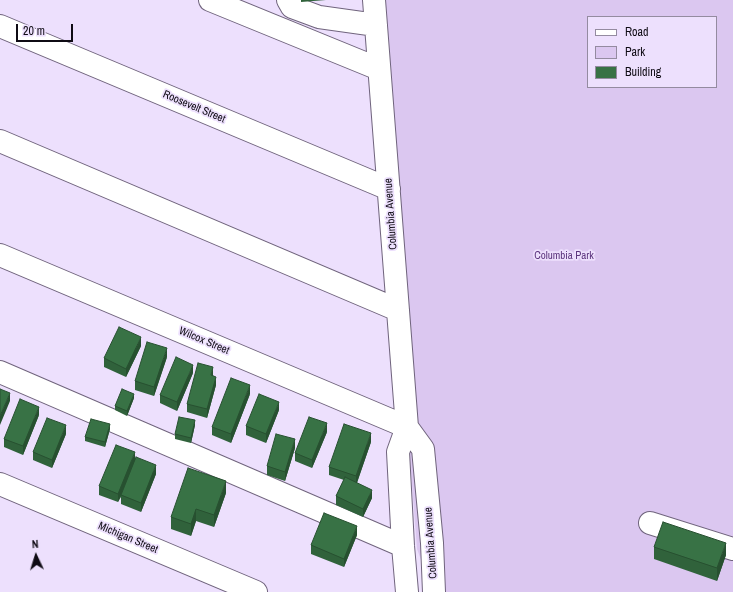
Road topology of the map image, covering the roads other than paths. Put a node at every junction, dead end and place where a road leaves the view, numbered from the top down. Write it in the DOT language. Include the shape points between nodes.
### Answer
graph roads {
  1 [pos="210,0"];
  2 [pos="288,0"];
  3 [pos="374,0"];
  4 [pos="376,25"];
  5 [pos="0,26"];
  6 [pos="379,70"];
  7 [pos="0,141"];
  8 [pos="389,189"];
  9 [pos="0,255"];
  10 [pos="398,310"];
  11 [pos="0,372"];
  12 [pos="407,427"];
  13 [pos="0,484"];
  14 [pos="650,523"];
  15 [pos="403,546"];
  16 [pos="733,549"];
  17 [pos="256,592"];
  18 [pos="407,592"];
  19 [pos="434,592"];
  1 -- 6 [label="street"];
  2 -- 4 [label="street" via="292,7 319,17"];
  3 -- 4 [label="street, Columbia Avenue"];
  4 -- 6 [label="street, Columbia Avenue"];
  5 -- 8 [label="street, Roosevelt Street"];
  6 -- 8 [label="street, Columbia Avenue"];
  7 -- 10 [label="street"];
  8 -- 10 [label="street, Columbia Avenue"];
  9 -- 12 [label="street, Wilcox Street"];
  10 -- 12 [label="street, Columbia Avenue"];
  11 -- 15 [label="street"];
  12 -- 15 [label="street, Columbia Avenue" via="398,452"];
  12 -- 19 [label="street, Columbia Avenue" via="423,449"];
  13 -- 17 [label="street, Michigan Street"];
  14 -- 16 [label="street"];
  15 -- 18 [label="street, Columbia Avenue"];
}
